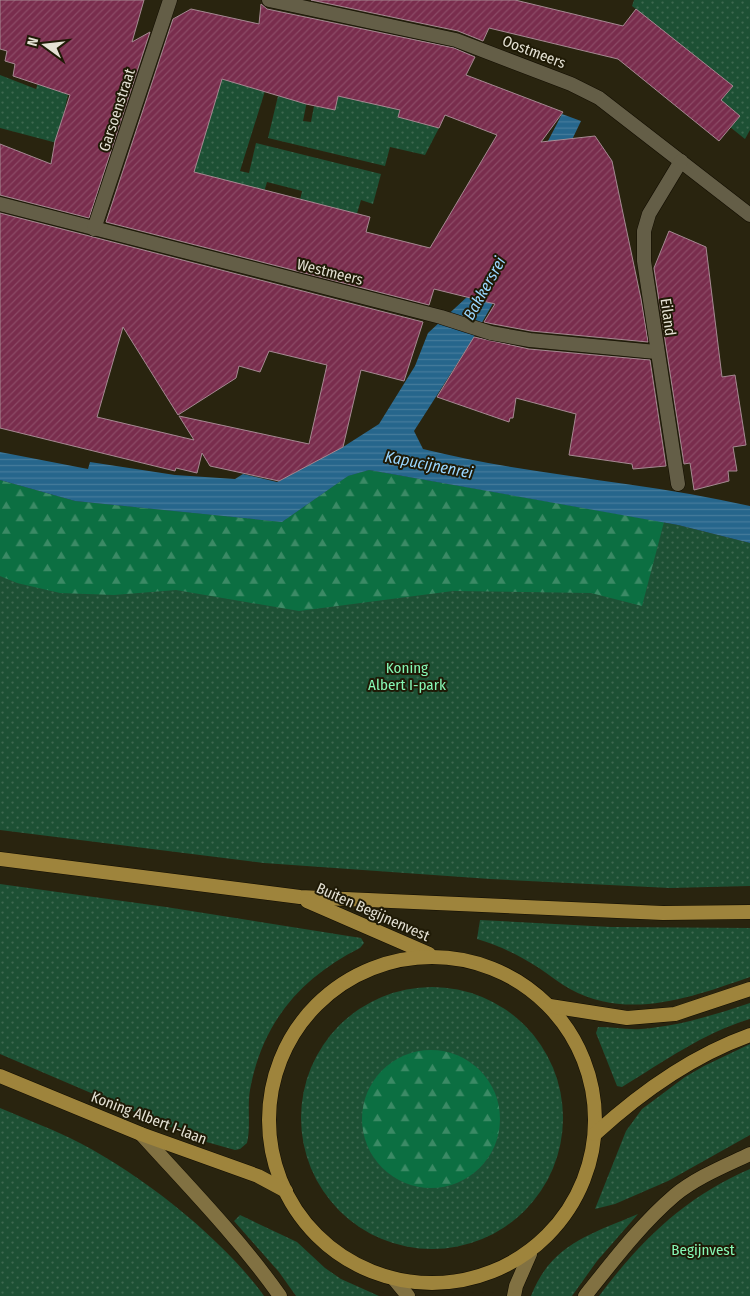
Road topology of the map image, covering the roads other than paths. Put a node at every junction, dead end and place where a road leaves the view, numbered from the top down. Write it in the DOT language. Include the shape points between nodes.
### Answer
graph roads {
  1 [pos="170,0"];
  2 [pos="269,0"];
  3 [pos="681,161"];
  4 [pos="0,204"];
  5 [pos="750,215"];
  6 [pos="94,229"];
  7 [pos="656,352"];
  8 [pos="678,484"];
  9 [pos="0,859"];
  10 [pos="300,897"];
  11 [pos="750,912"];
  12 [pos="433,956"];
  13 [pos="750,990"];
  14 [pos="550,1006"];
  15 [pos="750,1035"];
  16 [pos="0,1076"];
  17 [pos="141,1134"];
  18 [pos="595,1134"];
  19 [pos="750,1154"];
  20 [pos="286,1191"];
  21 [pos="530,1254"];
  22 [pos="394,1279"];
  23 [pos="280,1296"];
  24 [pos="408,1296"];
  25 [pos="514,1296"];
  26 [pos="585,1296"];
  1 -- 6 [label="street, Garsoenstraat"];
  2 -- 3 [label="street, Oostmeers" via="456,40 519,62 599,98"];
  3 -- 5 [label="street, Oostmeers"];
  3 -- 7 [label="street, Eiland" via="649,214 644,231 644,261"];
  4 -- 6 [label="street, Westmeers"];
  6 -- 7 [label="street, Westmeers" via="479,329 530,340"];
  7 -- 8 [label="street, Eiland"];
  9 -- 10 [label="main road"];
  10 -- 11 [label="main road" via="663,913"];
  10 -- 12 [label="main road, Buiten Begijnenvest"];
  12 -- 14 [label="main road" via="465,959 496,969 525,985"];
  12 -- 20 [label="main road" via="383,964 359,974 320,1000 292,1035 274,1076 268,1119 270,1141"];
  13 -- 14 [label="main road" via="675,1014 627,1018"];
  14 -- 18 [label="main road" via="571,1033 587,1065 594,1099"];
  15 -- 18 [label="main road" via="729,1042 664,1077"];
  16 -- 17 [label="main road, Koning Albert I-laan"];
  17 -- 20 [label="main road, Koning Albert I-laan" via="258,1176"];
  17 -- 23 [label="main road" via="261,1269"];
  18 -- 21 [label="main road" via="580,1188 548,1237"];
  19 -- 26 [label="main road" via="676,1194 625,1246"];
  20 -- 22 [label="main road" via="296,1211 326,1244 357,1266"];
  21 -- 22 [label="main road" via="505,1268 459,1281 437,1284"];
  21 -- 25 [label="main road"];
  22 -- 24 [label="main road"];
}
